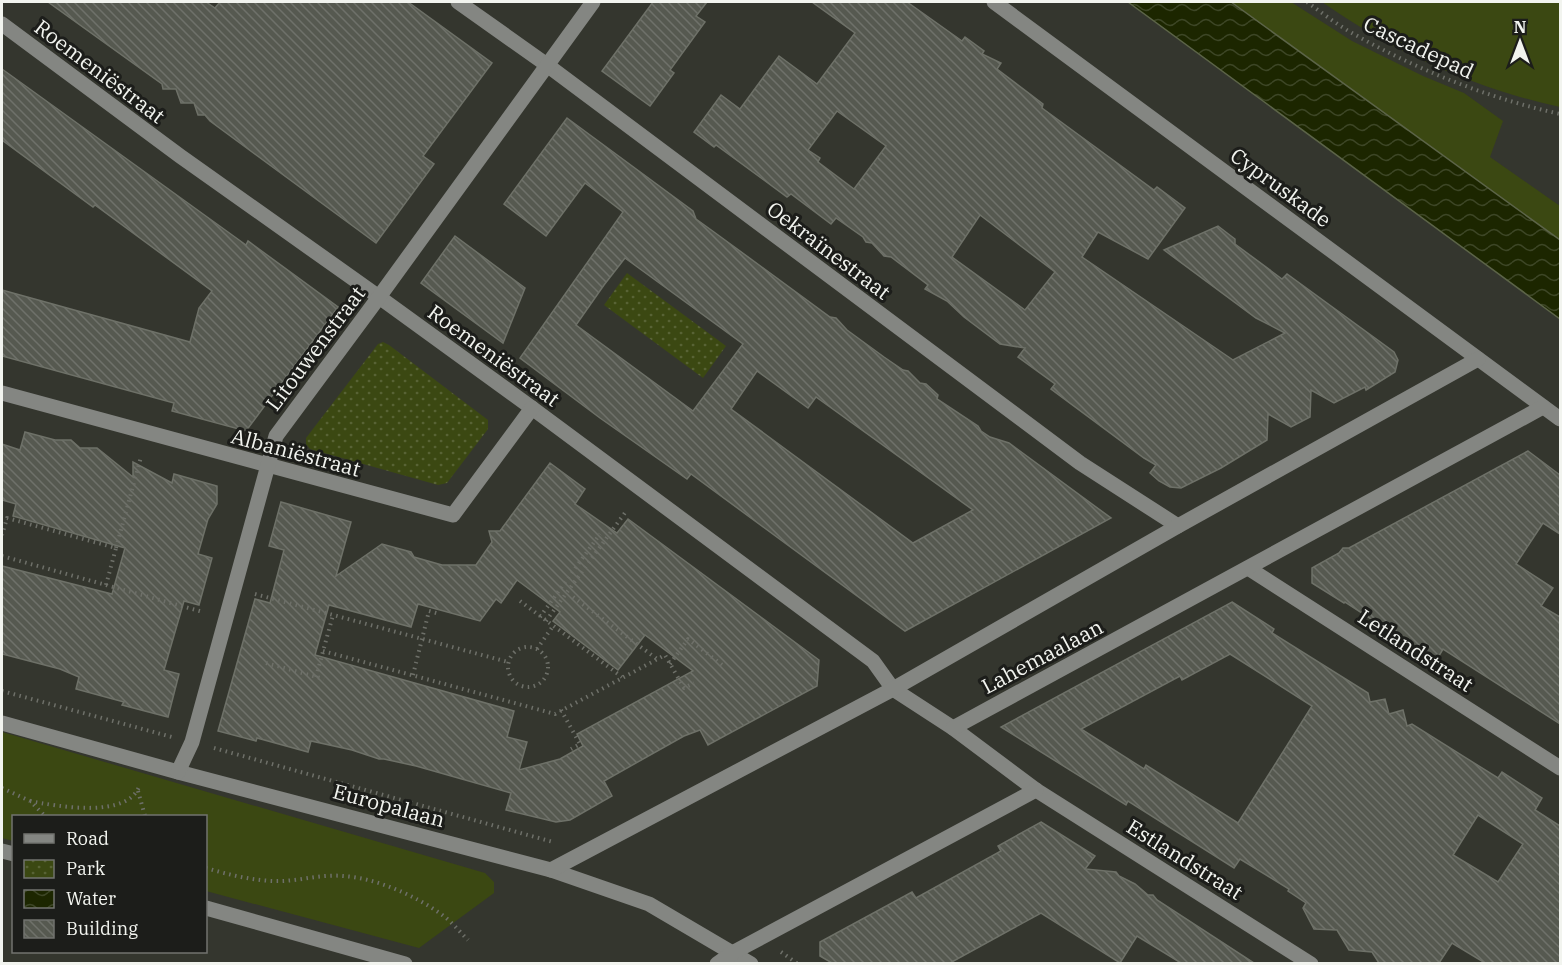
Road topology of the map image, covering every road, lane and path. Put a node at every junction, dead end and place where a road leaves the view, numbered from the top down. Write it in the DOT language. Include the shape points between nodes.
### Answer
graph roads {
  1 [pos="458,2"];
  2 [pos="593,2"];
  3 [pos="993,2"];
  4 [pos="1307,2"];
  5 [pos="2,24"];
  6 [pos="547,65"];
  7 [pos="1560,114"];
  8 [pos="379,297"];
  9 [pos="1478,359"];
  10 [pos="2,393"];
  11 [pos="532,408"];
  12 [pos="1543,408"];
  13 [pos="1560,419"];
  14 [pos="141,457"];
  15 [pos="267,466"];
  16 [pos="627,510"];
  17 [pos="1178,526"];
  18 [pos="600,534"];
  19 [pos="2,536"];
  20 [pos="116,548"];
  21 [pos="2,556"];
  22 [pos="1248,568"];
  23 [pos="106,585"];
  24 [pos="234,588"];
  25 [pos="573,597"];
  26 [pos="520,601"];
  27 [pos="440,614"];
  28 [pos="333,615"];
  29 [pos="540,616"];
  30 [pos="225,619"];
  31 [pos="546,621"];
  32 [pos="553,626"];
  33 [pos="422,639"];
  34 [pos="537,648"];
  35 [pos="323,651"];
  36 [pos="657,659"];
  37 [pos="508,662"];
  38 [pos="266,663"];
  39 [pos="670,664"];
  40 [pos="725,667"];
  41 [pos="413,675"];
  42 [pos="316,677"];
  43 [pos="622,677"];
  44 [pos="324,680"];
  45 [pos="694,682"];
  46 [pos="893,689"];
  47 [pos="2,691"];
  48 [pos="561,710"];
  49 [pos="2,723"];
  50 [pos="953,728"];
  51 [pos="192,742"];
  52 [pos="571,749"];
  53 [pos="145,762"];
  54 [pos="1560,768"];
  55 [pos="178,772"];
  56 [pos="2,788"];
  57 [pos="1036,790"];
  58 [pos="138,791"];
  59 [pos="30,801"];
  60 [pos="44,815"];
  61 [pos="145,815"];
  62 [pos="584,851"];
  63 [pos="207,868"];
  64 [pos="551,870"];
  65 [pos="207,908"];
  66 [pos="468,940"];
  67 [pos="734,952"];
  68 [pos="405,963"];
  69 [pos="717,963"];
  70 [pos="752,963"];
  71 [pos="1311,963"];
  1 -- 6 [label="street, Oekraïnestraat"];
  2 -- 6 [label="street, Litouwenstraat"];
  3 -- 9 [label="street, Cypruskade"];
  4 -- 7 [label="path, Cascadepad" via="1351,33 1466,87"];
  5 -- 8 [label="street, Roemeniëstraat"];
  6 -- 8 [label="street, Litouwenstraat"];
  6 -- 17 [label="street, Oekraïnestraat" via="1080,463"];
  8 -- 11 [label="street, Roemeniëstraat"];
  8 -- 15 [label="street, Litouwenstraat" via="276,436"];
  9 -- 12 [label="street, Cypruskade"];
  9 -- 17 [label="street, Lahemaalaan"];
  10 -- 15 [label="street, Albaniëstraat"];
  11 -- 15 [label="street, Albaniëstraat" via="453,514"];
  11 -- 46 [label="street, Roemeniëstraat" via="873,661"];
  12 -- 13 [label="street, Cypruskade"];
  12 -- 22 [label="street, Lahemaalaan"];
  14 -- 20 [label="path"];
  15 -- 24 [label="street, Litouwenstraat"];
  16 -- 31 [label="path"];
  17 -- 46 [label="street, Lahemaalaan"];
  18 -- 29 [label="path"];
  19 -- 20 [label="path" via="7,518"];
  20 -- 23 [label="path"];
  21 -- 23 [label="path"];
  22 -- 50 [label="street, Lahemaalaan"];
  22 -- 54 [label="street, Letlandstraat"];
  23 -- 30 [label="path"];
  24 -- 28 [label="path"];
  24 -- 30 [label="street, Litouwenstraat"];
  25 -- 36 [label="path"];
  26 -- 29 [label="path"];
  27 -- 33 [label="path" via="429,611"];
  28 -- 33 [label="path"];
  28 -- 35 [label="path"];
  29 -- 31 [label="path"];
  30 -- 51 [label="street, Litouwenstraat"];
  31 -- 32 [label="path"];
  32 -- 34 [label="path"];
  32 -- 43 [label="path"];
  33 -- 37 [label="path"];
  33 -- 41 [label="path"];
  34 -- 37 [label="path" via="521,648"];
  34 -- 37 [label="path" via="548,663 546,676 537,686 517,685 509,675"];
  35 -- 41 [label="path"];
  35 -- 42 [label="path"];
  36 -- 39 [label="path" via="665,655"];
  36 -- 43 [label="path"];
  38 -- 42 [label="path"];
  39 -- 40 [label="path" via="688,639"];
  39 -- 45 [label="path" via="684,688"];
  41 -- 48 [label="path" via="555,714"];
  42 -- 44 [label="path"];
  43 -- 48 [label="path"];
  46 -- 50 [label="street, Roemeniëstraat"];
  46 -- 62 [label="street, Lahemaalaan"];
  47 -- 51 [label="path, Europalaan"];
  48 -- 52 [label="path" via="580,744"];
  49 -- 53 [label="street, Europalaan"];
  50 -- 57 [label="street"];
  51 -- 55 [label="street, Litouwenstraat"];
  51 -- 62 [label="path, Europalaan"];
  53 -- 55 [label="street, Europalaan"];
  53 -- 58 [label="path"];
  55 -- 64 [label="street, Europalaan"];
  56 -- 59 [label="path"];
  57 -- 67 [label="street"];
  57 -- 71 [label="street, Estlandstraat"];
  58 -- 59 [label="path" via="120,803 104,807 62,807"];
  58 -- 61 [label="path"];
  59 -- 60 [label="path"];
  62 -- 64 [label="street, Lahemaalaan"];
  63 -- 66 [label="path" via="258,880 340,875 362,878 426,905"];
  64 -- 67 [label="street, Europalaan" via="649,904"];
  65 -- 68 [label="street"];
  67 -- 69 [label="street"];
  67 -- 70 [label="street, Europalaan"];
}
